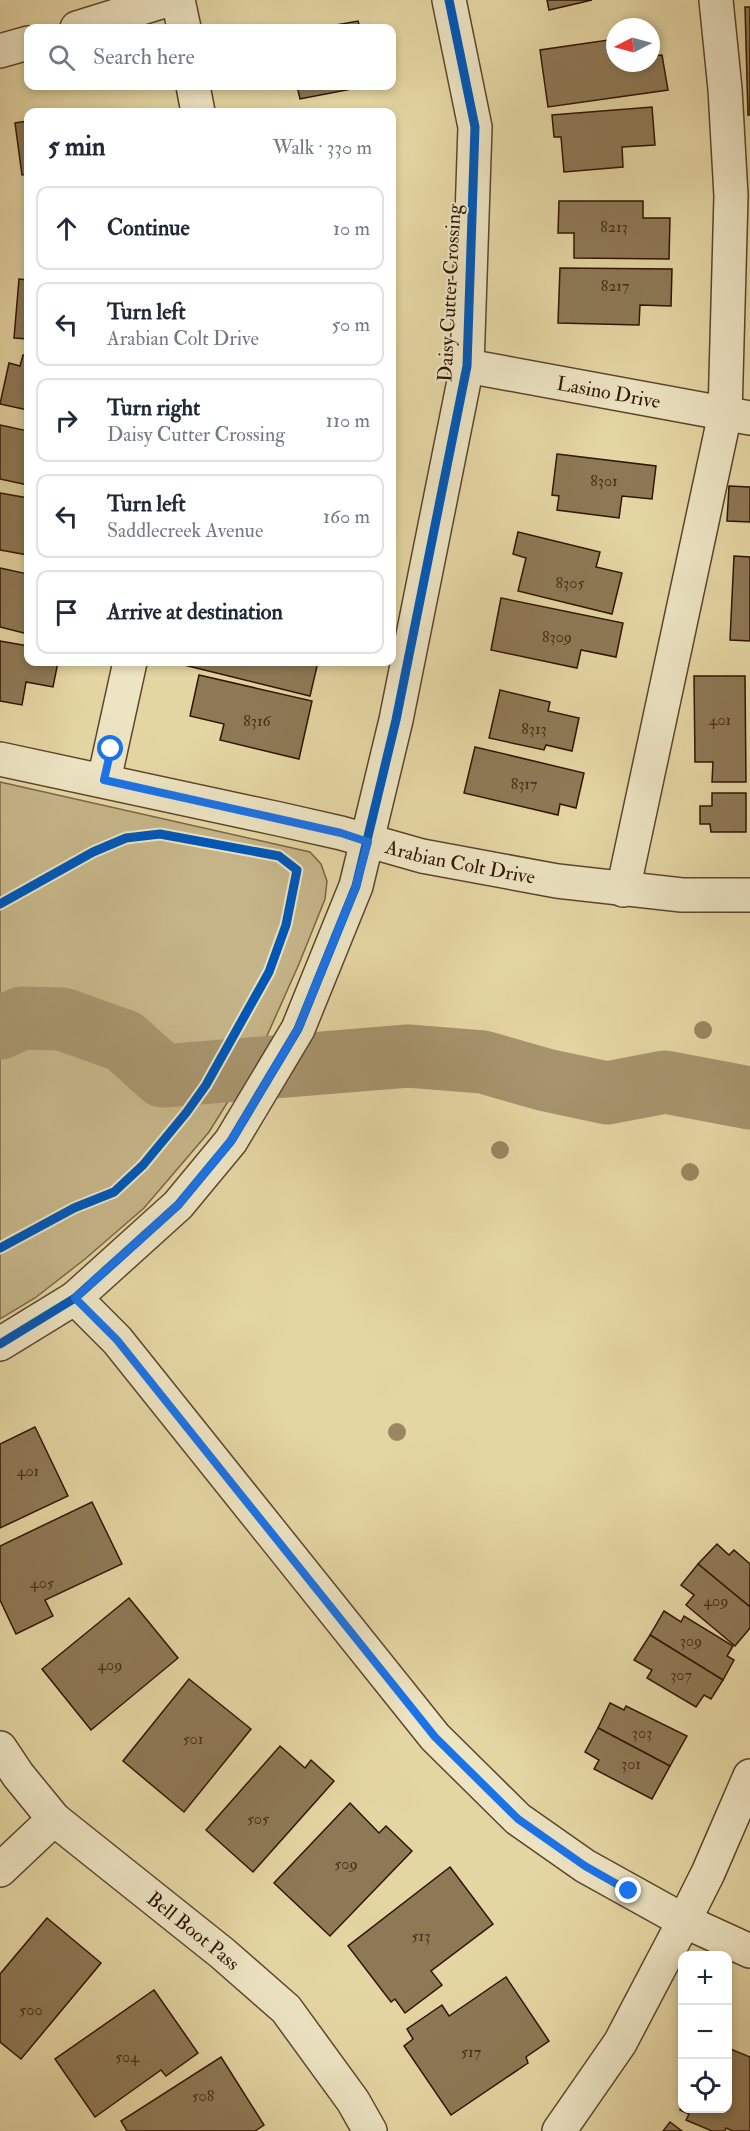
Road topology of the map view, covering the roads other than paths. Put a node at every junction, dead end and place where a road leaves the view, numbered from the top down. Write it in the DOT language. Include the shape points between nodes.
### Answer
graph roads {
  1 [pos="167,0"];
  2 [pos="178,0"];
  3 [pos="449,0"];
  4 [pos="716,0"];
  5 [pos="90,24"];
  6 [pos="183,24"];
  7 [pos="24,44"];
  8 [pos="0,51"];
  9 [pos="195,90"];
  10 [pos="197,108"];
  11 [pos="466,366"];
  12 [pos="738,416"];
  13 [pos="129,666"];
  14 [pos="0,759"];
  15 [pos="104,780"];
  16 [pos="368,842"];
  17 [pos="623,890"];
  18 [pos="750,895"];
  19 [pos="75,1298"];
  20 [pos="0,1344"];
  21 [pos="0,1748"];
  22 [pos="750,1776"];
  23 [pos="54,1819"];
  24 [pos="0,1870"];
  25 [pos="684,1921"];
  26 [pos="750,1951"];
  27 [pos="370,2131"];
  28 [pos="559,2131"];
  1 -- 5 [label="street"];
  2 -- 6 [label="street"];
  3 -- 11 [label="street, Daisy Cutter Crossing" via="475,126"];
  4 -- 12 [label="street" via="731,196"];
  7 -- 8 [label="street"];
  9 -- 10 [label="street"];
  11 -- 12 [label="street, Lasino Drive"];
  11 -- 16 [label="street, Daisy Cutter Crossing"];
  12 -- 17 [label="street"];
  13 -- 15 [label="street"];
  14 -- 15 [label="street, Arabian Colt Drive"];
  15 -- 16 [label="street, Arabian Colt Drive"];
  16 -- 17 [label="street, Arabian Colt Drive" via="422,856"];
  16 -- 19 [label="street, Daisy Cutter Crossing" via="356,886 298,1029 231,1141 178,1205"];
  17 -- 18 [label="street, Arabian Colt Drive"];
  19 -- 20 [label="street, Daisy Cutter Crossing"];
  19 -- 25 [label="street" via="117,1340 435,1737 518,1819 585,1866"];
  21 -- 23 [label="street, Bell Boot Pass"];
  22 -- 25 [label="street"];
  23 -- 24 [label="street"];
  23 -- 27 [label="street, Bell Boot Pass" via="286,2009 353,2101"];
  25 -- 26 [label="street"];
  25 -- 28 [label="street" via="620,2043"];
}
